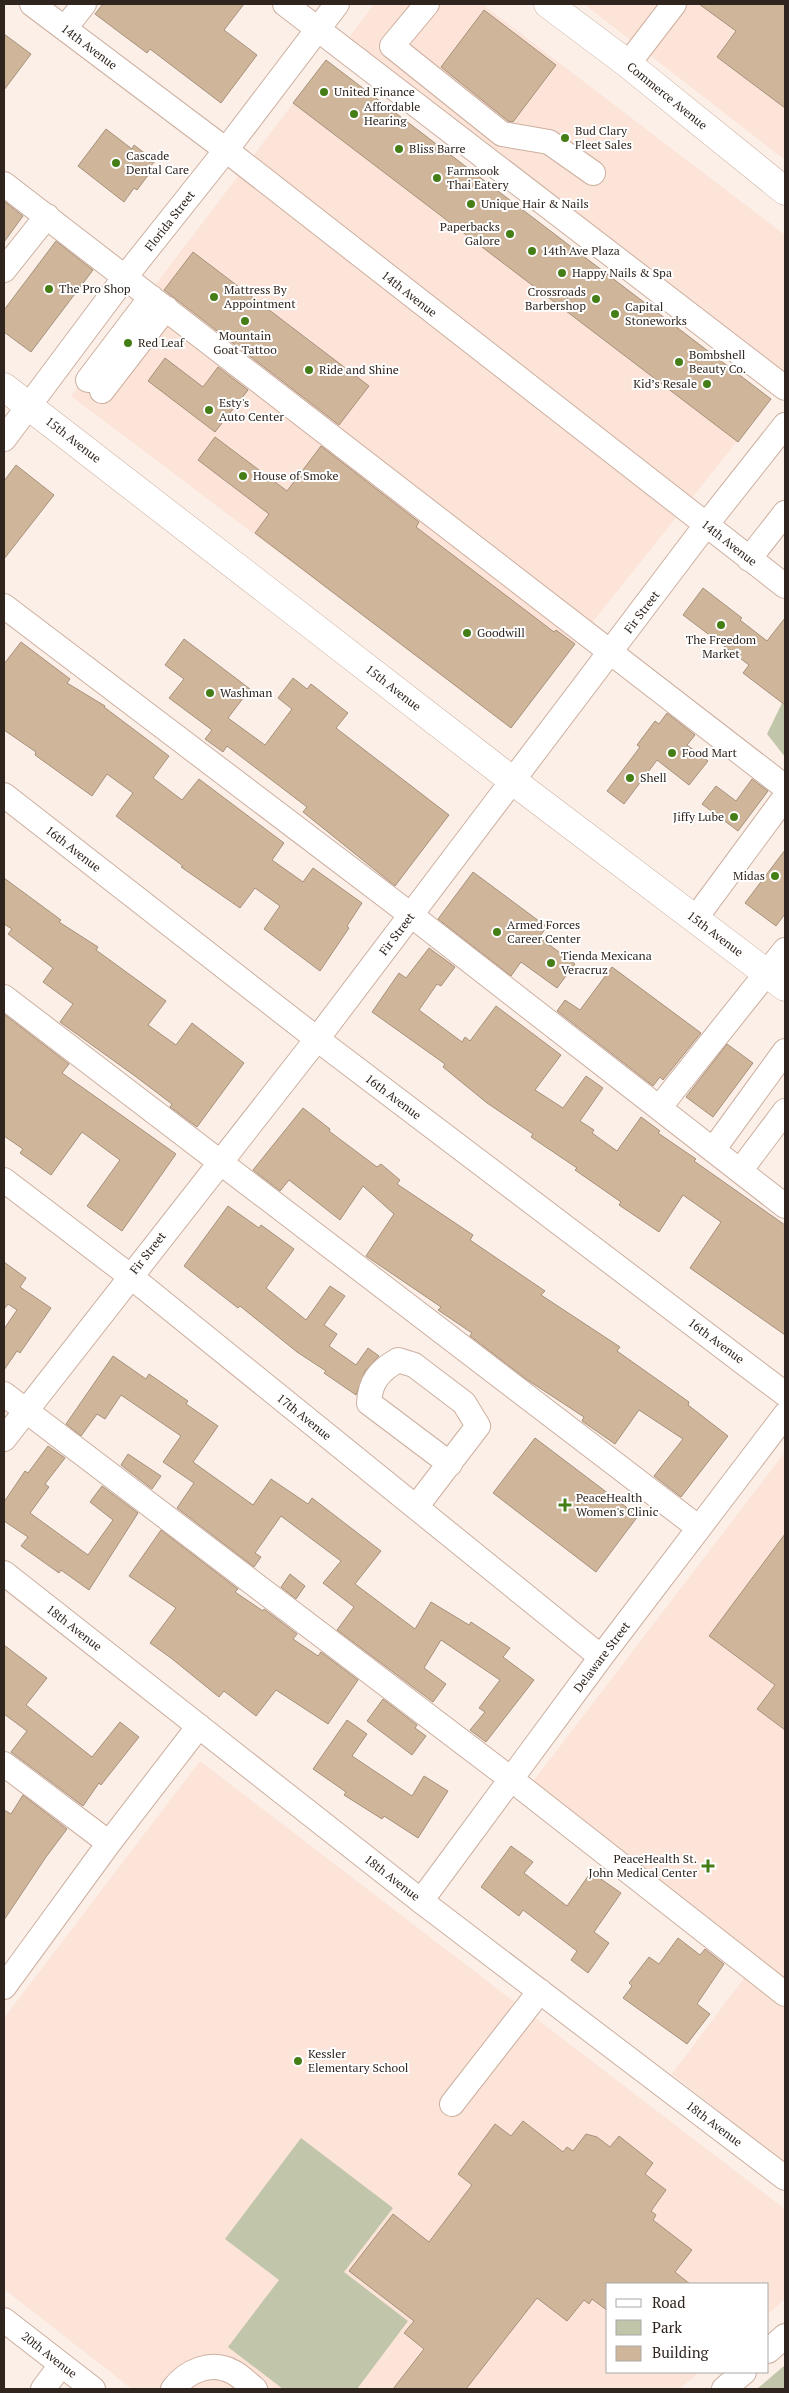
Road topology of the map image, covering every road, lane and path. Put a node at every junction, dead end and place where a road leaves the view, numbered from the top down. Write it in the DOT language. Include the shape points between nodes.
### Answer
graph roads {
  1 [pos="32,4"];
  2 [pos="84,4"];
  3 [pos="285,4"];
  4 [pos="337,4"];
  5 [pos="428,4"];
  6 [pos="548,4"];
  7 [pos="674,4"];
  8 [pos="64,28"];
  9 [pos="317,29"];
  10 [pos="628,64"];
  11 [pos="226,150"];
  12 [pos="593,173"];
  13 [pos="4,184"];
  14 [pos="785,190"];
  15 [pos="46,216"];
  16 [pos="4,270"];
  17 [pos="125,277"];
  18 [pos="158,303"];
  19 [pos="95,386"];
  20 [pos="4,387"];
  21 [pos="785,388"];
  22 [pos="29,406"];
  23 [pos="785,425"];
  24 [pos="4,439"];
  25 [pos="785,513"];
  26 [pos="706,525"];
  27 [pos="749,559"];
  28 [pos="785,586"];
  29 [pos="4,606"];
  30 [pos="611,653"];
  31 [pos="513,781"];
  32 [pos="785,787"];
  33 [pos="4,795"];
  34 [pos="785,797"];
  35 [pos="411,915"];
  36 [pos="695,919"];
  37 [pos="785,950"];
  38 [pos="776,980"];
  39 [pos="4,997"];
  40 [pos="317,1039"];
  41 [pos="785,1051"];
  42 [pos="659,1108"];
  43 [pos="785,1111"];
  44 [pos="713,1150"];
  45 [pos="220,1162"];
  46 [pos="740,1171"];
  47 [pos="4,1180"];
  48 [pos="785,1206"];
  49 [pos="130,1276"];
  50 [pos="4,1394"];
  51 [pos="785,1394"];
  52 [pos="26,1411"];
  53 [pos="785,1415"];
  54 [pos="4,1439"];
  55 [pos="450,1464"];
  56 [pos="416,1507"];
  57 [pos="700,1528"];
  58 [pos="4,1573"];
  59 [pos="601,1657"];
  60 [pos="199,1726"];
  61 [pos="4,1764"];
  62 [pos="511,1779"];
  63 [pos="109,1843"];
  64 [pos="421,1901"];
  65 [pos="11,1961"];
  66 [pos="4,1987"];
  67 [pos="540,1991"];
  68 [pos="785,1994"];
  69 [pos="452,2104"];
  70 [pos="785,2178"];
  71 [pos="4,2320"];
  72 [pos="785,2336"];
  73 [pos="769,2350"];
  74 [pos="62,2365"];
  75 [pos="743,2373"];
  76 [pos="43,2389"];
  77 [pos="93,2389"];
  78 [pos="173,2389"];
  79 [pos="255,2389"];
  80 [pos="724,2389"];
  1 -- 8 [label="street, 14th Avenue"];
  2 -- 8 [label="street"];
  3 -- 9 [label="street"];
  4 -- 9 [label="street, Florida Street"];
  5 -- 12 [label="street" via="392,46 502,134 549,142"];
  6 -- 10 [label="main road, Commerce Avenue"];
  7 -- 10 [label="street"];
  8 -- 11 [label="street, 14th Avenue"];
  9 -- 11 [label="street, Florida Street"];
  9 -- 21 [label="street"];
  10 -- 14 [label="main road, Commerce Avenue"];
  11 -- 17 [label="street, Florida Street"];
  11 -- 26 [label="street, 14th Avenue"];
  13 -- 15 [label="street"];
  15 -- 16 [label="street"];
  15 -- 17 [label="street"];
  17 -- 18 [label="street"];
  17 -- 22 [label="street, Florida Street"];
  18 -- 19 [label="street"];
  18 -- 30 [label="street"];
  20 -- 22 [label="main road, 15th Avenue"];
  22 -- 24 [label="street, Florida Street"];
  22 -- 31 [label="main road, 15th Avenue"];
  23 -- 26 [label="street, Fir Street"];
  25 -- 27 [label="street"];
  26 -- 27 [label="street, 14th Avenue"];
  26 -- 30 [label="street, Fir Street"];
  27 -- 28 [label="street, 14th Avenue"];
  29 -- 35 [label="street"];
  30 -- 31 [label="street, Fir Street"];
  30 -- 32 [label="street"];
  31 -- 35 [label="street, Fir Street"];
  31 -- 36 [label="main road, 15th Avenue"];
  33 -- 40 [label="street, 16th Avenue"];
  34 -- 36 [label="street"];
  35 -- 40 [label="street, Fir Street"];
  35 -- 42 [label="street"];
  36 -- 38 [label="main road, 15th Avenue"];
  37 -- 38 [label="street"];
  38 -- 42 [label="street"];
  39 -- 45 [label="street"];
  40 -- 45 [label="street, Fir Street"];
  40 -- 51 [label="street, 16th Avenue"];
  41 -- 44 [label="street"];
  42 -- 44 [label="street"];
  43 -- 46 [label="street"];
  44 -- 46 [label="street"];
  45 -- 49 [label="street, Fir Street"];
  45 -- 57 [label="street"];
  46 -- 48 [label="street"];
  47 -- 49 [label="street, 17th Avenue"];
  49 -- 52 [label="street, Fir Street"];
  49 -- 56 [label="street, 17th Avenue"];
  50 -- 52 [label="street"];
  52 -- 54 [label="street, Fir Street"];
  52 -- 62 [label="street"];
  53 -- 57 [label="street, Delaware Street"];
  55 -- 55 [label="street" via="369,1403 370,1388 386,1367 398,1360 414,1365 464,1403 478,1426"];
  55 -- 56 [label="street"];
  56 -- 59 [label="street, 17th Avenue"];
  57 -- 59 [label="street, Delaware Street"];
  58 -- 60 [label="street, 18th Avenue"];
  59 -- 62 [label="street, Delaware Street"];
  60 -- 63 [label="street"];
  60 -- 64 [label="street, 18th Avenue"];
  61 -- 63 [label="street"];
  62 -- 64 [label="street, Delaware Street"];
  62 -- 68 [label="street"];
  63 -- 65 [label="street"];
  64 -- 67 [label="street, 18th Avenue"];
  65 -- 66 [label="street"];
  67 -- 69 [label="street"];
  67 -- 70 [label="street, 18th Avenue"];
  71 -- 74 [label="street, 20th Avenue"];
  72 -- 73 [label="street"];
  74 -- 76 [label="street"];
  74 -- 77 [label="street, 20th Avenue"];
  75 -- 80 [label="street"];
  78 -- 79 [label="street" via="201,2368 217,2367 232,2372"];
}
